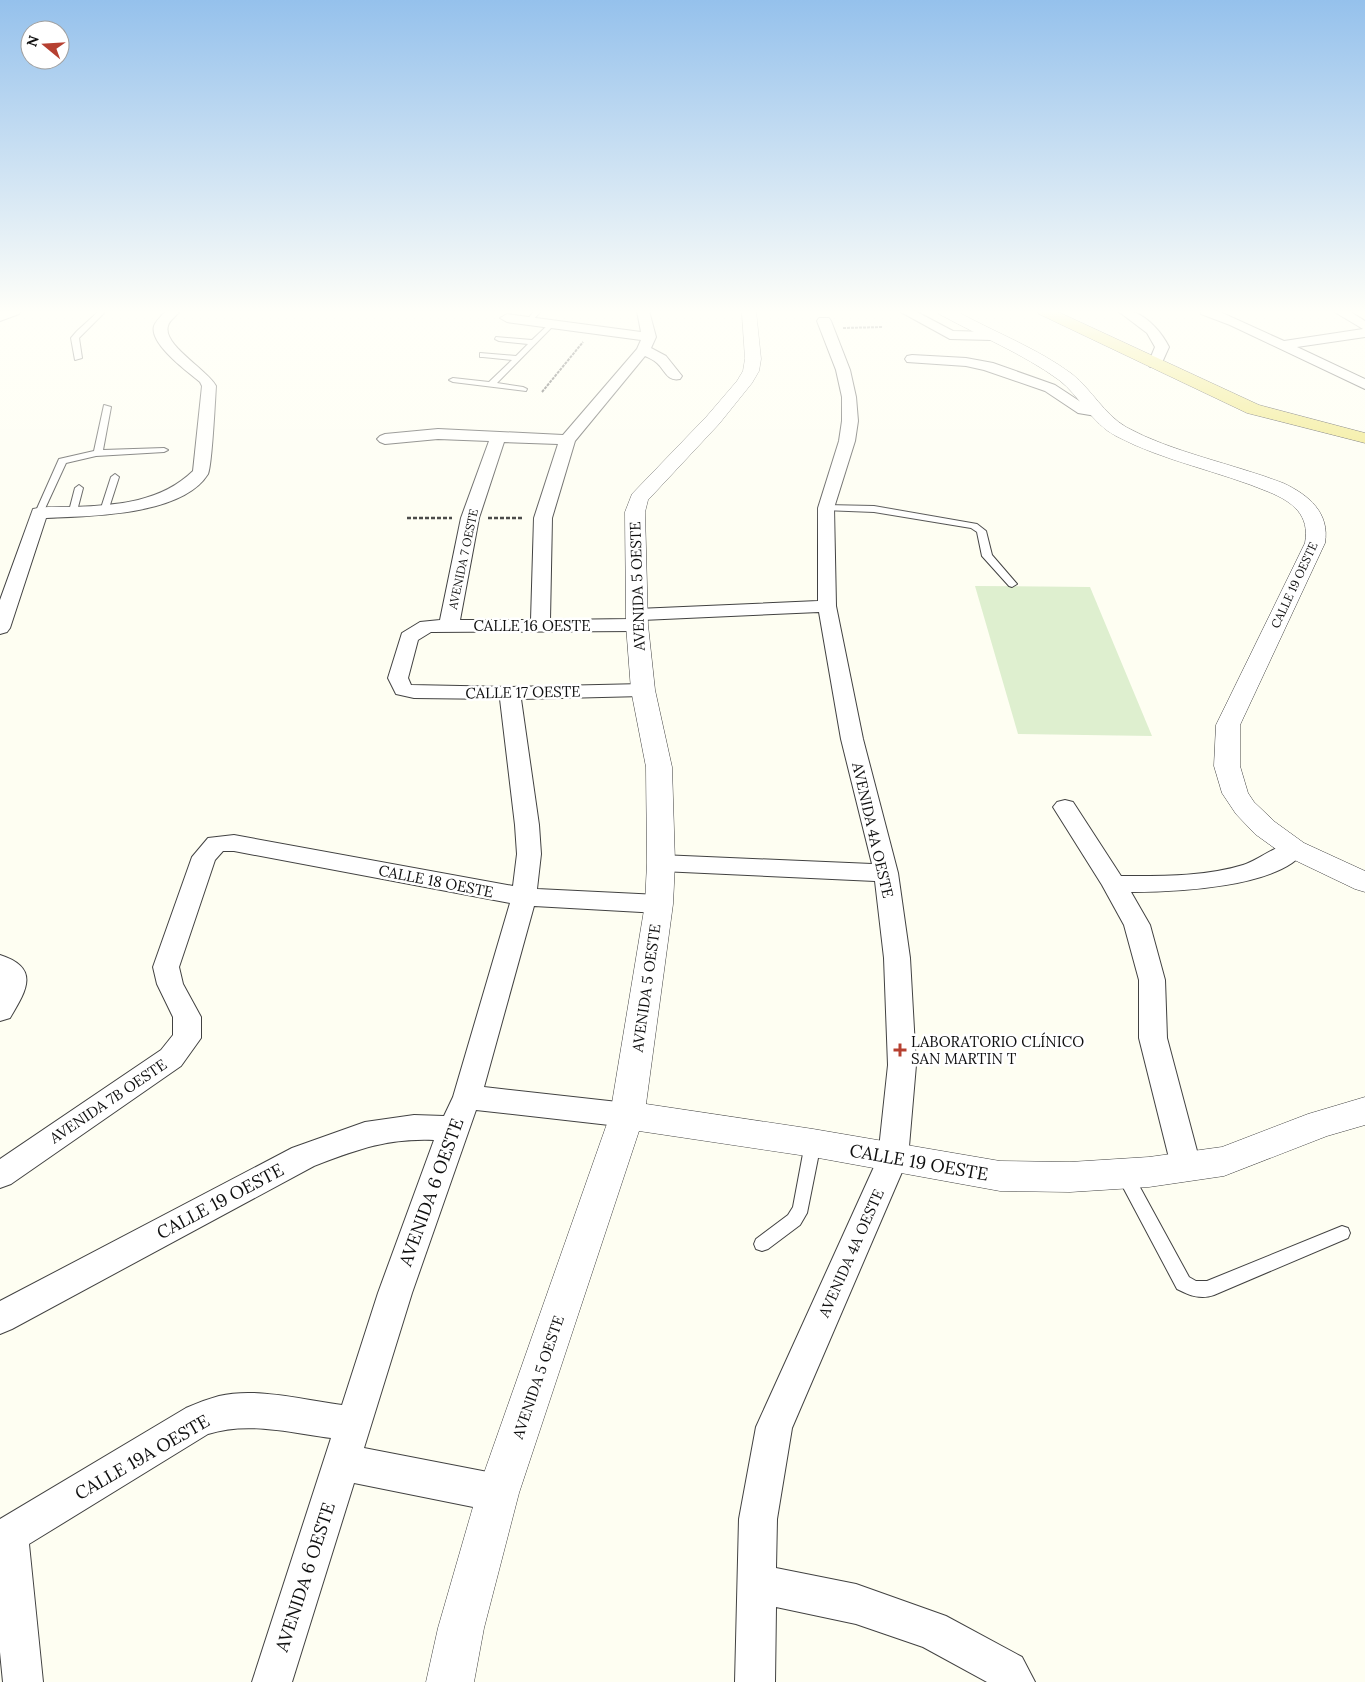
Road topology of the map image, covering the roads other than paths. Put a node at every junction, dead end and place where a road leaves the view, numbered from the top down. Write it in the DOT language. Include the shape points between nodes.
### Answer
graph roads {
  1 [pos="209,389"];
  2 [pos="520,389"];
  3 [pos="609,389"];
  4 [pos="738,389"];
  5 [pos="847,389"];
  6 [pos="1052,389"];
  7 [pos="1077,389"];
  8 [pos="1211,389"];
  9 [pos="523,390"];
  10 [pos="107,407"];
  11 [pos="1096,412"];
  12 [pos="498,436"];
  13 [pos="1365,438"];
  14 [pos="385,439"];
  15 [pos="567,440"];
  16 [pos="164,450"];
  17 [pos="98,454"];
  18 [pos="115,477"];
  19 [pos="79,488"];
  20 [pos="105,508"];
  21 [pos="826,508"];
  22 [pos="73,511"];
  23 [pos="39,513"];
  24 [pos="1012,584"];
  25 [pos="827,606"];
  26 [pos="1,619"];
  27 [pos="637,620"];
  28 [pos="449,625"];
  29 [pos="540,625"];
  30 [pos="403,690"];
  31 [pos="643,690"];
  32 [pos="510,693"];
  33 [pos="1065,807"];
  34 [pos="216,844"];
  35 [pos="1294,849"];
  36 [pos="661,863"];
  37 [pos="886,874"];
  38 [pos="1365,882"];
  39 [pos="1114,884"];
  40 [pos="524,897"];
  41 [pos="658,904"];
  42 [pos="0,965"];
  43 [pos="6,1001"];
  44 [pos="467,1097"];
  45 [pos="1365,1111"];
  46 [pos="627,1115"];
  47 [pos="453,1129"];
  48 [pos="813,1143"];
  49 [pos="893,1158"];
  50 [pos="1186,1166"];
  51 [pos="1124,1173"];
  52 [pos="0,1175"];
  53 [pos="1342,1233"];
  54 [pos="762,1244"];
  55 [pos="0,1318"];
  56 [pos="354,1424"];
  57 [pos="342,1462"];
  58 [pos="498,1493"];
  59 [pos="5,1534"];
  60 [pos="757,1584"];
  61 [pos="23,1682"];
  62 [pos="272,1682"];
  63 [pos="450,1682"];
  64 [pos="755,1682"];
  65 [pos="1015,1682"];
  1 -- 20 [label="street" via="201,472 185,487 161,498 132,506"];
  2 -- 9 [label="lane"];
  3 -- 15 [label="street"];
  4 -- 27 [label="street, AVENIDA 5 OESTE" via="639,498 635,520"];
  5 -- 21 [label="street, AVENIDA 4A OESTE" via="850,421 847,442"];
  6 -- 11 [label="street" via="1083,410"];
  7 -- 11 [label="street, CALLE 19 OESTE"];
  8 -- 13 [label="main road" via="1253,409"];
  10 -- 17 [label="lane"];
  11 -- 35 [label="street, CALLE 19 OESTE" via="1114,428 1143,441 1290,494 1315,518 1317,534 1310,557 1228,725 1227,766 1235,793 1265,828"];
  12 -- 14 [label="street" via="422,435"];
  12 -- 15 [label="street"];
  12 -- 28 [label="street, AVENIDA 7 OESTE" via="470,518"];
  15 -- 29 [label="street" via="543,518"];
  16 -- 17 [label="lane"];
  17 -- 23 [label="lane" via="62,461"];
  18 -- 20 [label="lane"];
  19 -- 22 [label="lane"];
  20 -- 22 [label="street"];
  21 -- 24 [label="lane" via="874,509 974,526 981,531 987,556"];
  21 -- 25 [label="street, AVENIDA 4A OESTE"];
  22 -- 23 [label="street"];
  23 -- 26 [label="street"];
  25 -- 27 [label="street, CALLE 16 OESTE"];
  25 -- 37 [label="street, AVENIDA 4A OESTE" via="852,739"];
  27 -- 29 [label="street, CALLE 16 OESTE"];
  27 -- 31 [label="street, AVENIDA 5 OESTE"];
  28 -- 29 [label="street, CALLE 16 OESTE"];
  28 -- 30 [label="street, CALLE 16 OESTE" via="427,626 409,637 398,678"];
  30 -- 32 [label="street, CALLE 17 OESTE"];
  31 -- 32 [label="street, CALLE 17 OESTE"];
  31 -- 36 [label="street, AVENIDA 5 OESTE" via="659,767"];
  32 -- 40 [label="street, AVENIDA 6 OESTE" via="529,854"];
  33 -- 39 [label="street"];
  34 -- 40 [label="street, CALLE 18 OESTE" via="234,842"];
  34 -- 52 [label="street, AVENIDA 7B OESTE" via="204,858 166,967 170,984 187,1017 187,1038 171,1058"];
  35 -- 38 [label="street, CALLE 19 OESTE"];
  35 -- 39 [label="street" via="1268,865 1222,878 1170,884"];
  36 -- 37 [label="street"];
  36 -- 41 [label="street, AVENIDA 5 OESTE"];
  37 -- 49 [label="street, AVENIDA 4A OESTE" via="897,958 902,1065"];
  39 -- 50 [label="street" via="1137,925 1152,980 1153,1038"];
  40 -- 41 [label="street, CALLE 18 OESTE"];
  40 -- 44 [label="street, AVENIDA 6 OESTE"];
  41 -- 46 [label="street, AVENIDA 5 OESTE"];
  42 -- 43 [label="street" via="13,974"];
  44 -- 46 [label="street, CALLE 19 OESTE"];
  44 -- 47 [label="street, AVENIDA 6 OESTE"];
  45 -- 50 [label="street, CALLE 19 OESTE" via="1320,1124 1224,1161"];
  46 -- 48 [label="street, CALLE 19 OESTE"];
  46 -- 58 [label="street, AVENIDA 5 OESTE"];
  47 -- 55 [label="street, CALLE 19 OESTE" via="414,1127 365,1134 303,1157"];
  47 -- 56 [label="street, AVENIDA 6 OESTE" via="395,1293"];
  48 -- 49 [label="street, CALLE 19 OESTE"];
  48 -- 54 [label="lane" via="801,1208 794,1220"];
  49 -- 51 [label="street, CALLE 19 OESTE" via="1000,1176 1070,1177"];
  49 -- 60 [label="street, AVENIDA 4A OESTE" via="774,1427 758,1519"];
  50 -- 51 [label="street, CALLE 19 OESTE"];
  51 -- 53 [label="lane" via="1183,1283 1194,1289 1208,1289"];
  56 -- 57 [label="street, AVENIDA 6 OESTE"];
  56 -- 59 [label="street, CALLE 19A OESTE" via="251,1410 220,1413 198,1420"];
  57 -- 58 [label="street"];
  57 -- 62 [label="street, AVENIDA 6 OESTE"];
  58 -- 63 [label="street, AVENIDA 5 OESTE" via="461,1628"];
  59 -- 61 [label="street"];
  60 -- 64 [label="street, AVENIDA 4A OESTE"];
  60 -- 65 [label="street" via="856,1604 932,1630 1008,1671"];
}
